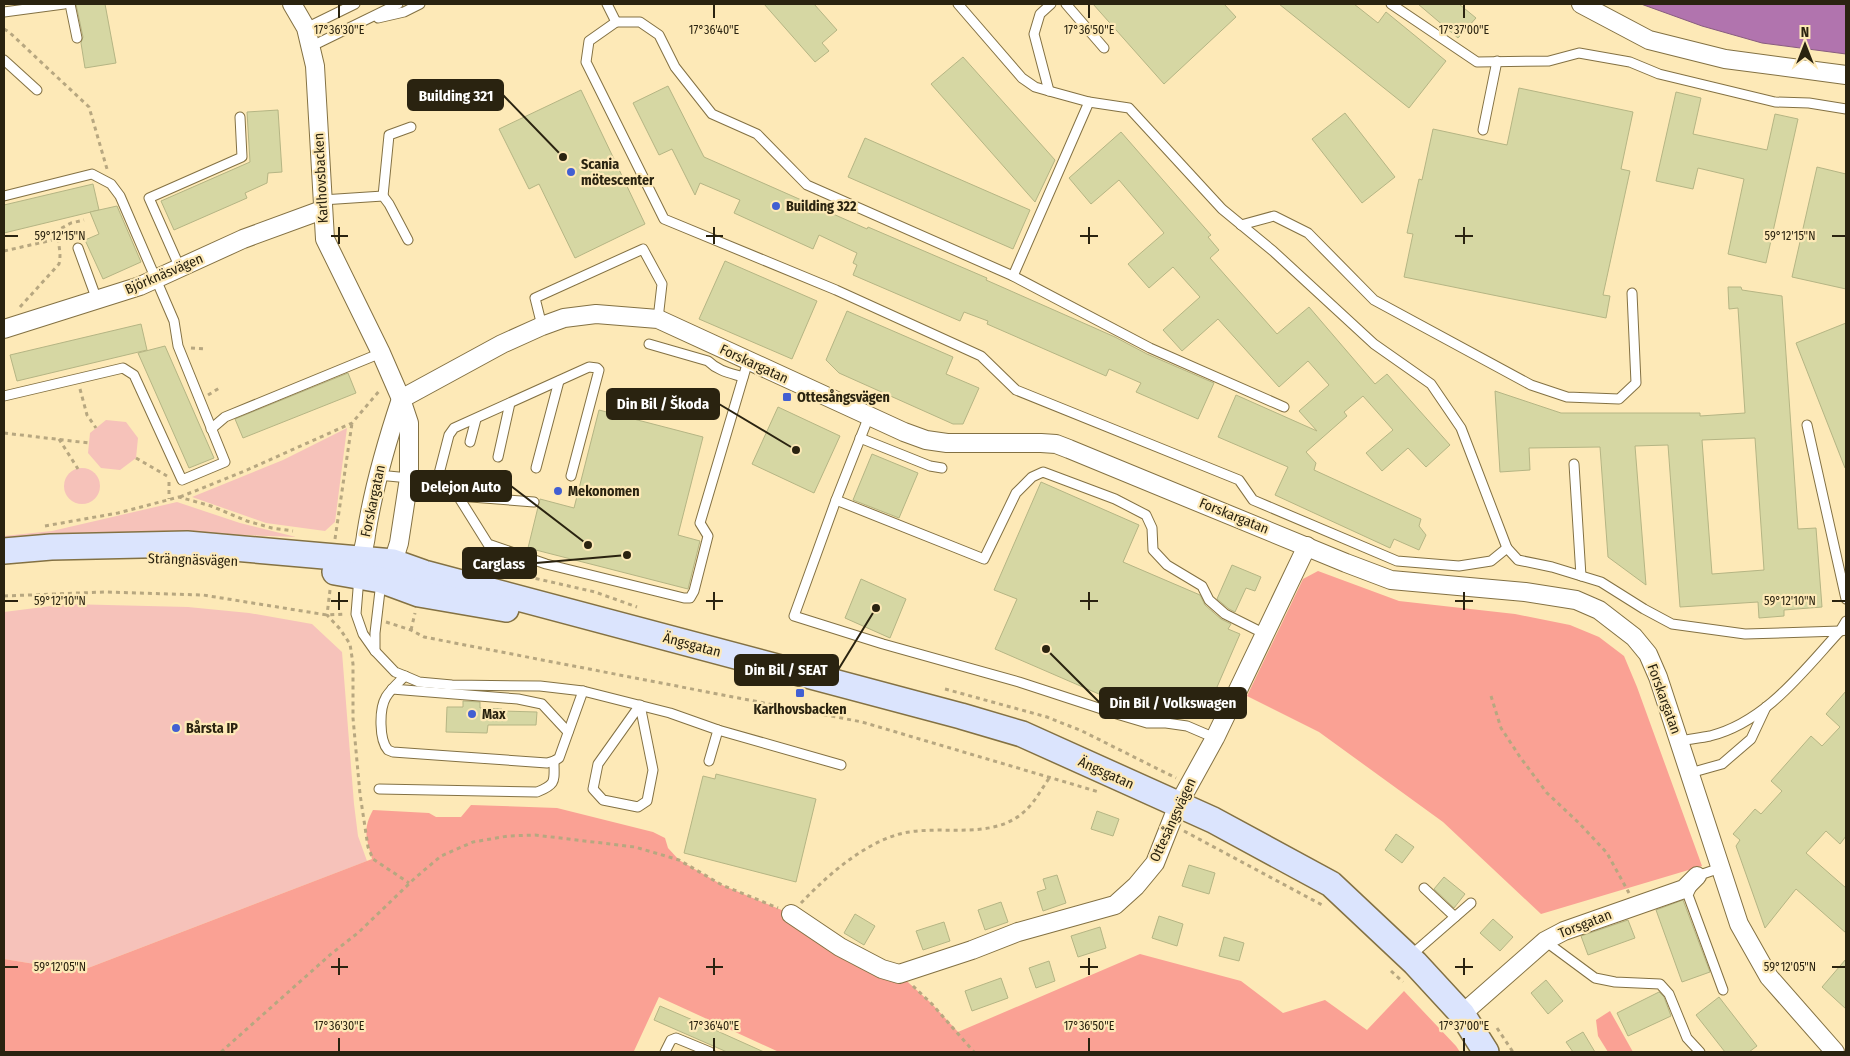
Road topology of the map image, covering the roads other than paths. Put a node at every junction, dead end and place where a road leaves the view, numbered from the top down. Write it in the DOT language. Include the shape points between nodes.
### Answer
graph roads {
  1 [pos="64,4"];
  2 [pos="70,4"];
  3 [pos="292,4"];
  4 [pos="356,4"];
  5 [pos="398,4"];
  6 [pos="420,4"];
  7 [pos="607,4"];
  8 [pos="958,4"];
  9 [pos="1051,4"];
  10 [pos="1066,4"];
  11 [pos="1392,4"];
  12 [pos="1581,4"];
  13 [pos="4,12"];
  14 [pos="361,22"];
  15 [pos="616,22"];
  16 [pos="306,28"];
  17 [pos="77,38"];
  18 [pos="310,47"];
  19 [pos="1104,48"];
  20 [pos="4,60"];
  21 [pos="1498,61"];
  22 [pos="1846,75"];
  23 [pos="37,90"];
  24 [pos="1049,91"];
  25 [pos="1089,102"];
  26 [pos="1846,108"];
  27 [pos="240,117"];
  28 [pos="411,127"];
  29 [pos="1483,130"];
  30 [pos="4,196"];
  31 [pos="383,196"];
  32 [pos="322,205"];
  33 [pos="1242,225"];
  34 [pos="408,240"];
  35 [pos="78,248"];
  36 [pos="180,268"];
  37 [pos="1013,276"];
  38 [pos="156,279"];
  39 [pos="1632,293"];
  40 [pos="97,300"];
  41 [pos="658,319"];
  42 [pos="542,326"];
  43 [pos="12,327"];
  44 [pos="649,344"];
  45 [pos="381,353"];
  46 [pos="746,369"];
  47 [pos="559,381"];
  48 [pos="4,396"];
  49 [pos="400,399"];
  50 [pos="510,403"];
  51 [pos="1284,406"];
  52 [pos="869,416"];
  53 [pos="476,419"];
  54 [pos="1807,425"];
  55 [pos="212,429"];
  56 [pos="860,438"];
  57 [pos="470,442"];
  58 [pos="498,457"];
  59 [pos="1574,464"];
  60 [pos="536,468"];
  61 [pos="942,468"];
  62 [pos="378,475"];
  63 [pos="571,476"];
  64 [pos="409,478"];
  65 [pos="436,489"];
  66 [pos="458,496"];
  67 [pos="836,500"];
  68 [pos="534,502"];
  69 [pos="1306,546"];
  70 [pos="1506,548"];
  71 [pos="4,551"];
  72 [pos="332,564"];
  73 [pos="4,565"];
  74 [pos="373,569"];
  75 [pos="1581,576"];
  76 [pos="1846,599"];
  77 [pos="1846,621"];
  78 [pos="1843,630"];
  79 [pos="1265,634"];
  80 [pos="375,651"];
  81 [pos="405,676"];
  82 [pos="392,689"];
  83 [pos="583,691"];
  84 [pos="640,706"];
  85 [pos="1766,707"];
  86 [pos="718,730"];
  87 [pos="568,732"];
  88 [pos="1215,738"];
  89 [pos="1680,741"];
  90 [pos="554,762"];
  91 [pos="710,762"];
  92 [pos="841,765"];
  93 [pos="1690,773"];
  94 [pos="379,789"];
  95 [pos="1178,805"];
  96 [pos="1720,868"];
  97 [pos="1696,876"];
  98 [pos="1424,888"];
  99 [pos="1472,902"];
  100 [pos="791,914"];
  101 [pos="1455,917"];
  102 [pos="1545,941"];
  103 [pos="1398,962"];
  104 [pos="1723,990"];
  105 [pos="1462,1014"];
  106 [pos="665,1052"];
  107 [pos="710,1052"];
  108 [pos="1486,1052"];
  109 [pos="1700,1052"];
  110 [pos="1835,1052"];
  1 -- 13 [label="lane"];
  2 -- 17 [label="lane"];
  3 -- 16 [label="street, Karlhovsbacken"];
  4 -- 16 [label="lane"];
  5 -- 14 [label="lane"];
  6 -- 14 [label="lane" via="404,12"];
  7 -- 15 [label="lane"];
  8 -- 24 [label="lane" via="1022,78"];
  9 -- 24 [label="lane" via="1040,14 1034,34"];
  10 -- 19 [label="lane"];
  11 -- 21 [label="lane" via="1477,62"];
  12 -- 22 [label="street" via="1650,40 1725,60"];
  14 -- 18 [label="lane"];
  15 -- 37 [label="lane" via="640,22 659,35 675,67 712,114 757,134 808,185"];
  15 -- 70 [label="lane" via="588,41 586,62 664,219 836,290 981,356 1016,390 1239,480 1252,500 1397,561 1459,566 1491,561"];
  16 -- 18 [label="street, Karlhovsbacken"];
  18 -- 32 [label="street, Karlhovsbacken" via="315,66"];
  20 -- 23 [label="lane"];
  21 -- 26 [label="lane" via="1549,60 1579,53 1630,62 1660,74 1775,102"];
  21 -- 29 [label="lane"];
  24 -- 25 [label="lane"];
  25 -- 33 [label="lane" via="1129,108 1222,209"];
  25 -- 37 [label="lane"];
  27 -- 36 [label="lane" via="242,157 149,198"];
  28 -- 31 [label="lane" via="388,135"];
  30 -- 38 [label="lane" via="92,174 111,184 120,196"];
  31 -- 32 [label="lane"];
  31 -- 34 [label="lane"];
  32 -- 36 [label="street, Björknäsvägen"];
  32 -- 45 [label="street, Karlhovsbacken" via="325,239"];
  33 -- 39 [label="lane" via="1274,216 1308,233 1374,300 1530,385 1567,397 1619,399 1636,383"];
  33 -- 70 [label="lane" via="1374,344 1431,384 1461,428"];
  35 -- 40 [label="lane"];
  36 -- 38 [label="street, Björknäsvägen"];
  37 -- 51 [label="lane" via="1150,348"];
  38 -- 40 [label="street, Björknäsvägen"];
  38 -- 55 [label="lane" via="174,321 178,346"];
  40 -- 43 [label="street, Björknäsvägen"];
  41 -- 42 [label="street, Forskargatan" via="596,314 564,318"];
  41 -- 42 [label="lane" via="662,284 643,249 536,298"];
  41 -- 46 [label="street, Forskargatan"];
  42 -- 49 [label="street, Forskargatan"];
  44 -- 46 [label="lane" via="708,361 722,371"];
  45 -- 49 [label="street, Karlhovsbacken"];
  45 -- 55 [label="lane" via="225,416"];
  46 -- 52 [label="street, Forskargatan"];
  46 -- 66 [label="lane" via="700,523 708,536 690,598 636,588 546,564 488,544"];
  47 -- 50 [label="lane"];
  47 -- 60 [label="lane"];
  47 -- 63 [label="lane" via="589,367 599,370"];
  48 -- 55 [label="lane" via="123,368 134,375 182,480 225,462"];
  49 -- 62 [label="street, Forskargatan"];
  49 -- 64 [label="street, Forskargatan" via="409,423"];
  50 -- 53 [label="lane"];
  50 -- 58 [label="lane"];
  52 -- 56 [label="lane"];
  52 -- 69 [label="street, Forskargatan" via="926,440 1056,444"];
  53 -- 57 [label="lane"];
  53 -- 65 [label="lane" via="454,428 449,435"];
  54 -- 76 [label="lane"];
  56 -- 61 [label="lane"];
  56 -- 67 [label="lane"];
  59 -- 75 [label="lane"];
  62 -- 64 [label="lane"];
  62 -- 74 [label="street, Forskargatan" via="366,537"];
  64 -- 65 [label="lane"];
  64 -- 74 [label="street, Forskargatan" via="399,543"];
  65 -- 66 [label="lane"];
  66 -- 68 [label="lane"];
  67 -- 79 [label="lane" via="984,559 1016,493 1032,476 1043,472 1115,499 1146,515 1152,528 1153,550 1167,565 1202,586 1210,600 1225,614"];
  67 -- 88 [label="lane" via="794,616 1019,682 1120,716 1147,723 1187,726"];
  69 -- 79 [label="street, Ottesångsvägen"];
  69 -- 89 [label="street, Forskargatan" via="1391,580 1525,592 1576,600 1599,610 1634,637 1648,654"];
  70 -- 75 [label="lane" via="1518,560 1552,566"];
  71 -- 72 [label="main road, Strängnäsvägen" via="187,544"];
  72 -- 73 [label="main road, Strängnäsvägen" via="305,566 195,557 50,560"];
  72 -- 74 [label="main road, Strängnäsvägen"];
  74 -- 80 [label="lane"];
  74 -- 80 [label="lane" via="356,614 363,634"];
  74 -- 95 [label="main road, Ängsgatan" via="424,573 961,716 1022,734"];
  75 -- 78 [label="lane" via="1601,582 1672,624 1745,634"];
  77 -- 78 [label="lane"];
  78 -- 85 [label="lane"];
  79 -- 88 [label="street, Ottesångsvägen"];
  80 -- 81 [label="lane" via="395,672"];
  81 -- 82 [label="lane"];
  81 -- 83 [label="lane" via="419,682 540,686"];
  82 -- 87 [label="lane" via="518,699 542,704"];
  82 -- 90 [label="lane" via="385,698 382,712 382,739 388,750"];
  83 -- 84 [label="lane"];
  83 -- 87 [label="lane"];
  84 -- 84 [label="lane" via="598,764 593,789 603,800 638,807 647,801 653,770"];
  84 -- 86 [label="lane"];
  85 -- 89 [label="lane" via="1745,722 1711,736"];
  85 -- 93 [label="lane" via="1750,739 1722,764"];
  86 -- 91 [label="lane"];
  86 -- 92 [label="lane"];
  87 -- 90 [label="lane" via="559,758"];
  88 -- 95 [label="street, Ottesångsvägen"];
  89 -- 93 [label="street, Forskargatan"];
  90 -- 94 [label="lane" via="554,780 550,787 537,792"];
  93 -- 96 [label="street, Forskargatan"];
  95 -- 100 [label="street, Ottesångsvägen" via="1155,862 1115,905 1018,932 900,974 882,969 840,947"];
  95 -- 103 [label="main road, Ängsgatan" via="1213,820 1331,884"];
  96 -- 97 [label="lane"];
  96 -- 110 [label="street, Forskargatan" via="1739,924 1769,977"];
  97 -- 102 [label="street, Torsgatan" via="1684,889 1564,931"];
  97 -- 104 [label="lane" via="1688,895"];
  98 -- 101 [label="lane"];
  99 -- 101 [label="lane"];
  101 -- 103 [label="lane"];
  102 -- 105 [label="street, Torsgatan"];
  102 -- 109 [label="lane" via="1594,978 1660,984 1669,994 1687,1038"];
  103 -- 105 [label="main road, Ängsgatan"];
  105 -- 108 [label="main road, Ängsgatan"];
  106 -- 107 [label="lane" via="671,1040 676,1038"];
}
